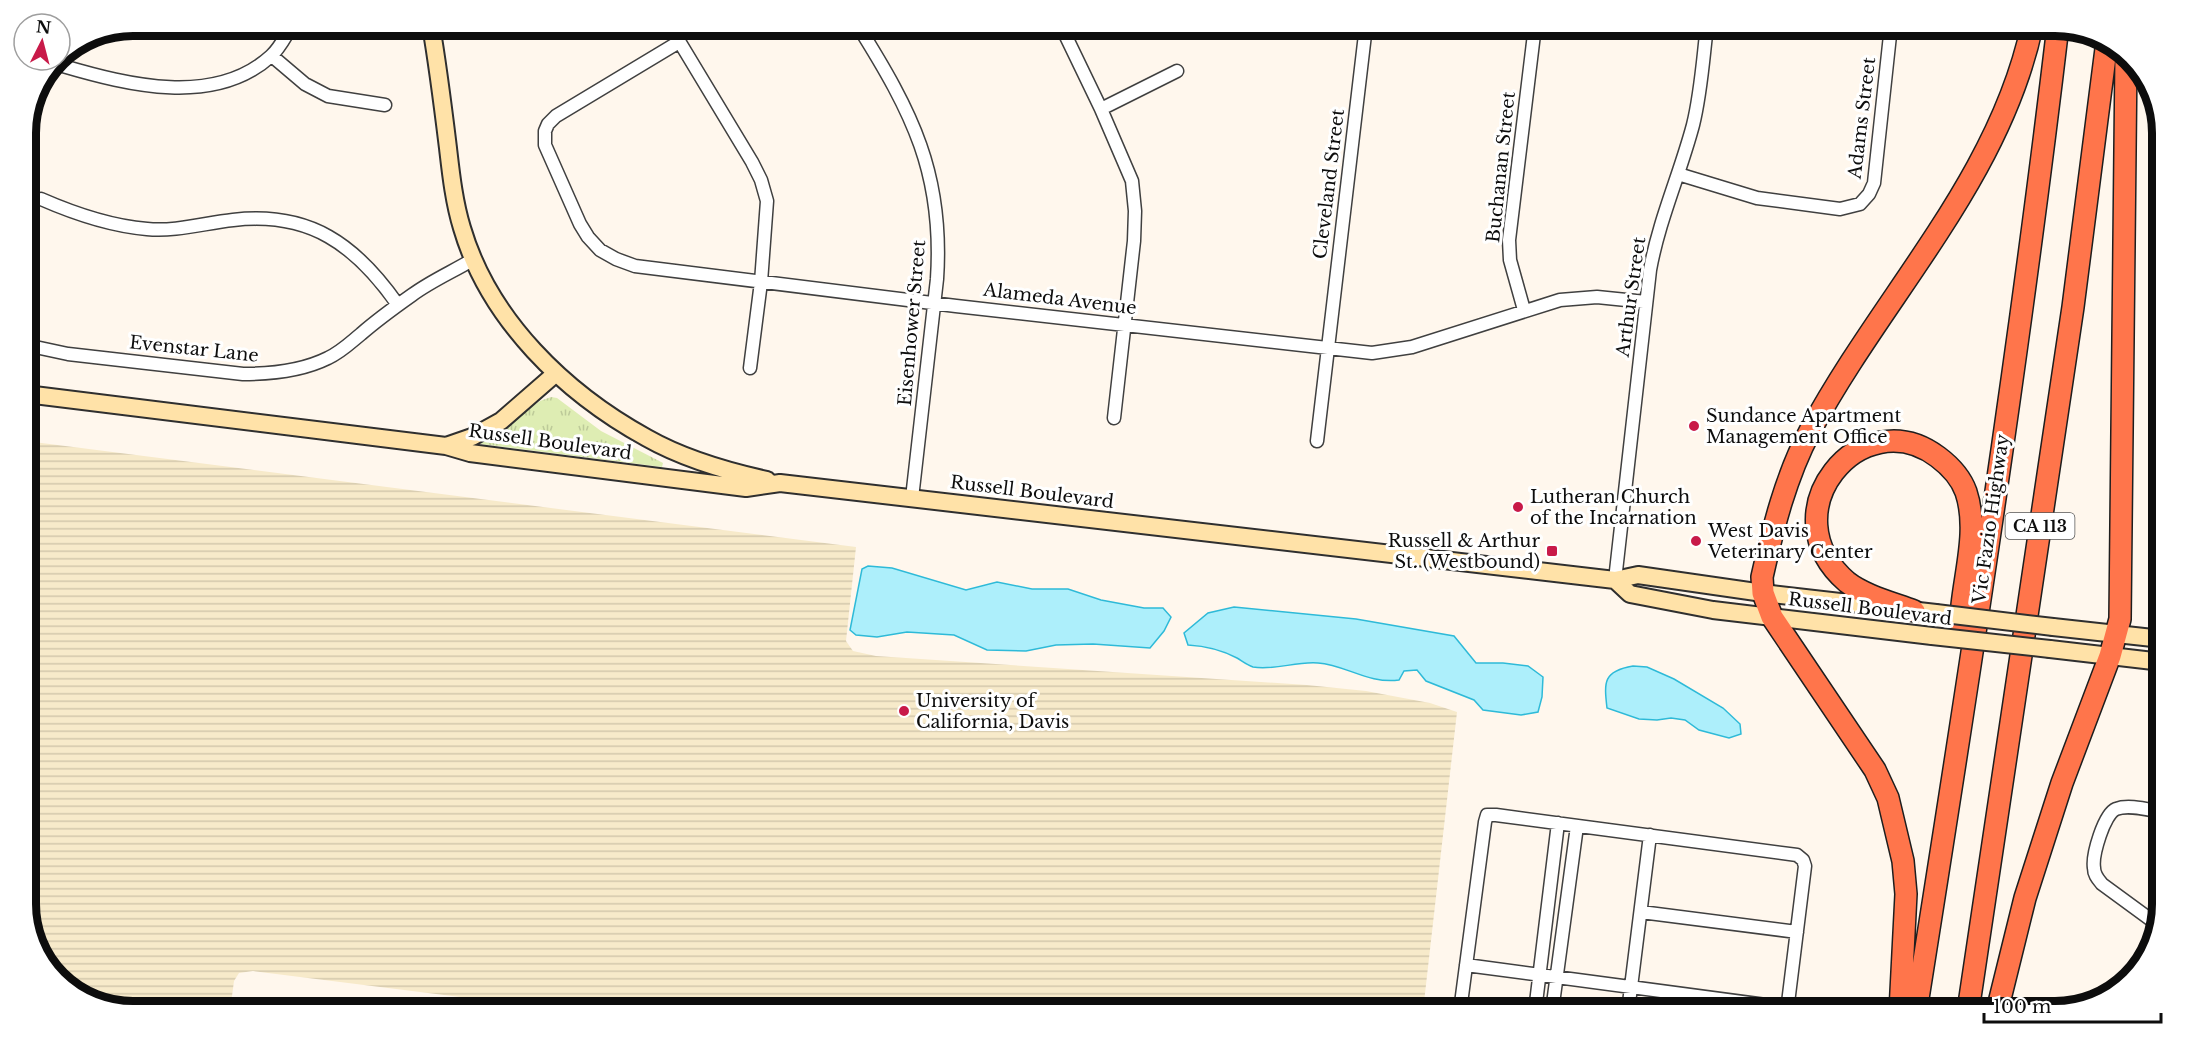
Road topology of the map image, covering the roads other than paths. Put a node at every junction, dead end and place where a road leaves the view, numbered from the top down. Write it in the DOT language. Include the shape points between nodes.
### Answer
graph roads {
  1 [pos="285,36"];
  2 [pos="432,36"];
  3 [pos="676,36"];
  4 [pos="864,36"];
  5 [pos="1066,36"];
  6 [pos="1365,36"];
  7 [pos="1534,36"];
  8 [pos="1706,36"];
  9 [pos="1890,36"];
  10 [pos="2029,36"];
  11 [pos="2057,36"];
  12 [pos="679,42"];
  13 [pos="2106,50"];
  14 [pos="272,56"];
  15 [pos="2126,66"];
  16 [pos="72,68"];
  17 [pos="1177,71"];
  18 [pos="385,105"];
  19 [pos="1101,109"];
  20 [pos="1678,174"];
  21 [pos="41,199"];
  22 [pos="472,260"];
  23 [pos="761,282"];
  24 [pos="1646,302"];
  25 [pos="935,303"];
  26 [pos="398,305"];
  27 [pos="1524,310"];
  28 [pos="1124,325"];
  29 [pos="36,347"];
  30 [pos="1328,348"];
  31 [pos="750,368"];
  32 [pos="555,374"];
  33 [pos="36,395"];
  34 [pos="1114,418"];
  35 [pos="1317,441"];
  36 [pos="446,446"];
  37 [pos="780,483"];
  38 [pos="912,498"];
  39 [pos="1615,580"];
  40 [pos="1763,593"];
  41 [pos="1914,611"];
  42 [pos="1772,617"];
  43 [pos="2117,634"];
  44 [pos="2152,638"];
  45 [pos="2110,656"];
  46 [pos="2152,661"];
  47 [pos="1962,718"];
  48 [pos="2152,811"];
  49 [pos="1558,823"];
  50 [pos="1577,826"];
  51 [pos="1650,835"];
  52 [pos="1641,912"];
  53 [pos="2150,919"];
  54 [pos="1797,932"];
  55 [pos="1466,965"];
  56 [pos="1539,975"];
  57 [pos="1556,977"];
  58 [pos="1631,988"];
  59 [pos="1461,1001"];
  60 [pos="1536,1001"];
  61 [pos="1553,1001"];
  62 [pos="1629,1001"];
  63 [pos="1724,1001"];
  64 [pos="1789,1001"];
  65 [pos="1901,1001"];
  66 [pos="1918,1001"];
  67 [pos="1969,1001"];
  68 [pos="1999,1001"];
  1 -- 14 [label="street"];
  2 -- 22 [label="main road" via="454,195"];
  3 -- 12 [label="street"];
  4 -- 25 [label="street, Eisenhower Street" via="902,99 928,167 939,243"];
  5 -- 19 [label="street"];
  6 -- 30 [label="street, Cleveland Street"];
  7 -- 27 [label="street, Buchanan Street" via="1509,240 1510,260"];
  8 -- 20 [label="street, Arthur Street" via="1696,111"];
  9 -- 20 [label="street, Adams Street" via="1874,183 1860,204 1840,209 1757,198"];
  10 -- 40 [label="highway" via="2013,88 1982,158 1809,432 1778,515 1763,573"];
  11 -- 47 [label="highway, Vic Fazio Highway / CA 113" via="2037,201"];
  12 -- 23 [label="street" via="761,180 767,201"];
  12 -- 23 [label="street, Alameda Avenue" via="556,116 545,131 546,151 588,237 616,260 635,266"];
  13 -- 67 [label="highway, CA 113" via="2073,307"];
  14 -- 16 [label="street" via="236,78 198,87 118,80"];
  14 -- 18 [label="street" via="323,94"];
  15 -- 43 [label="highway"];
  17 -- 19 [label="street"];
  19 -- 28 [label="street" via="1132,181 1134,241"];
  20 -- 24 [label="street, Arthur Street" via="1656,241"];
  21 -- 26 [label="street" via="100,220 146,229 235,219 287,221 348,248 367,265"];
  22 -- 26 [label="street, Evenstar Lane"];
  22 -- 32 [label="main road" via="491,296"];
  23 -- 25 [label="street, Alameda Avenue"];
  23 -- 31 [label="street"];
  24 -- 27 [label="street, Alameda Avenue" via="1578,297"];
  24 -- 39 [label="street, Arthur Street"];
  25 -- 28 [label="street, Alameda Avenue"];
  25 -- 38 [label="street, Eisenhower Street"];
  26 -- 29 [label="street, Evenstar Lane" via="328,358 266,374 68,354"];
  27 -- 30 [label="street, Alameda Avenue" via="1412,347 1372,353"];
  28 -- 30 [label="street, Alameda Avenue"];
  28 -- 34 [label="street"];
  30 -- 35 [label="street, Cleveland Street"];
  32 -- 36 [label="main road, Russell Boulevard" via="501,421"];
  32 -- 37 [label="main road" via="648,439 700,462"];
  33 -- 36 [label="main road, Russell Boulevard"];
  36 -- 37 [label="main road, Russell Boulevard" via="470,453 746,488"];
  37 -- 38 [label="main road, Russell Boulevard"];
  38 -- 39 [label="main road, Russell Boulevard"];
  39 -- 40 [label="main road, Russell Boulevard" via="1638,575"];
  39 -- 42 [label="main road, Russell Boulevard" via="1630,594"];
  40 -- 41 [label="main road, Russell Boulevard"];
  40 -- 42 [label="highway"];
  41 -- 43 [label="main road, Russell Boulevard, bridge"];
  41 -- 47 [label="highway" via="1848,582 1819,543 1819,496 1827,480 1835,468 1857,451 1884,442 1919,446 1933,453 1958,476 1966,490 1971,530 1962,607"];
  42 -- 45 [label="main road, Russell Boulevard, bridge"];
  42 -- 65 [label="highway" via="1875,770 1888,798 1903,861 1906,894"];
  43 -- 44 [label="main road, Russell Boulevard"];
  43 -- 45 [label="highway"];
  45 -- 46 [label="main road, Russell Boulevard"];
  45 -- 68 [label="highway" via="2062,783 2025,898"];
  47 -- 66 [label="highway, Vic Fazio Highway / CA 113"];
  48 -- 53 [label="street" via="2113,810 2106,819 2094,867 2102,884"];
  49 -- 50 [label="street"];
  49 -- 55 [label="street" via="1487,815"];
  49 -- 56 [label="street"];
  50 -- 51 [label="street"];
  50 -- 57 [label="street"];
  51 -- 52 [label="street"];
  51 -- 54 [label="street" via="1797,855 1805,866"];
  52 -- 54 [label="street"];
  52 -- 58 [label="street"];
  54 -- 64 [label="street"];
  55 -- 56 [label="street"];
  55 -- 59 [label="street"];
  56 -- 57 [label="street"];
  56 -- 60 [label="street"];
  57 -- 58 [label="street"];
  57 -- 61 [label="street"];
  58 -- 62 [label="street"];
  58 -- 63 [label="street"];
}
